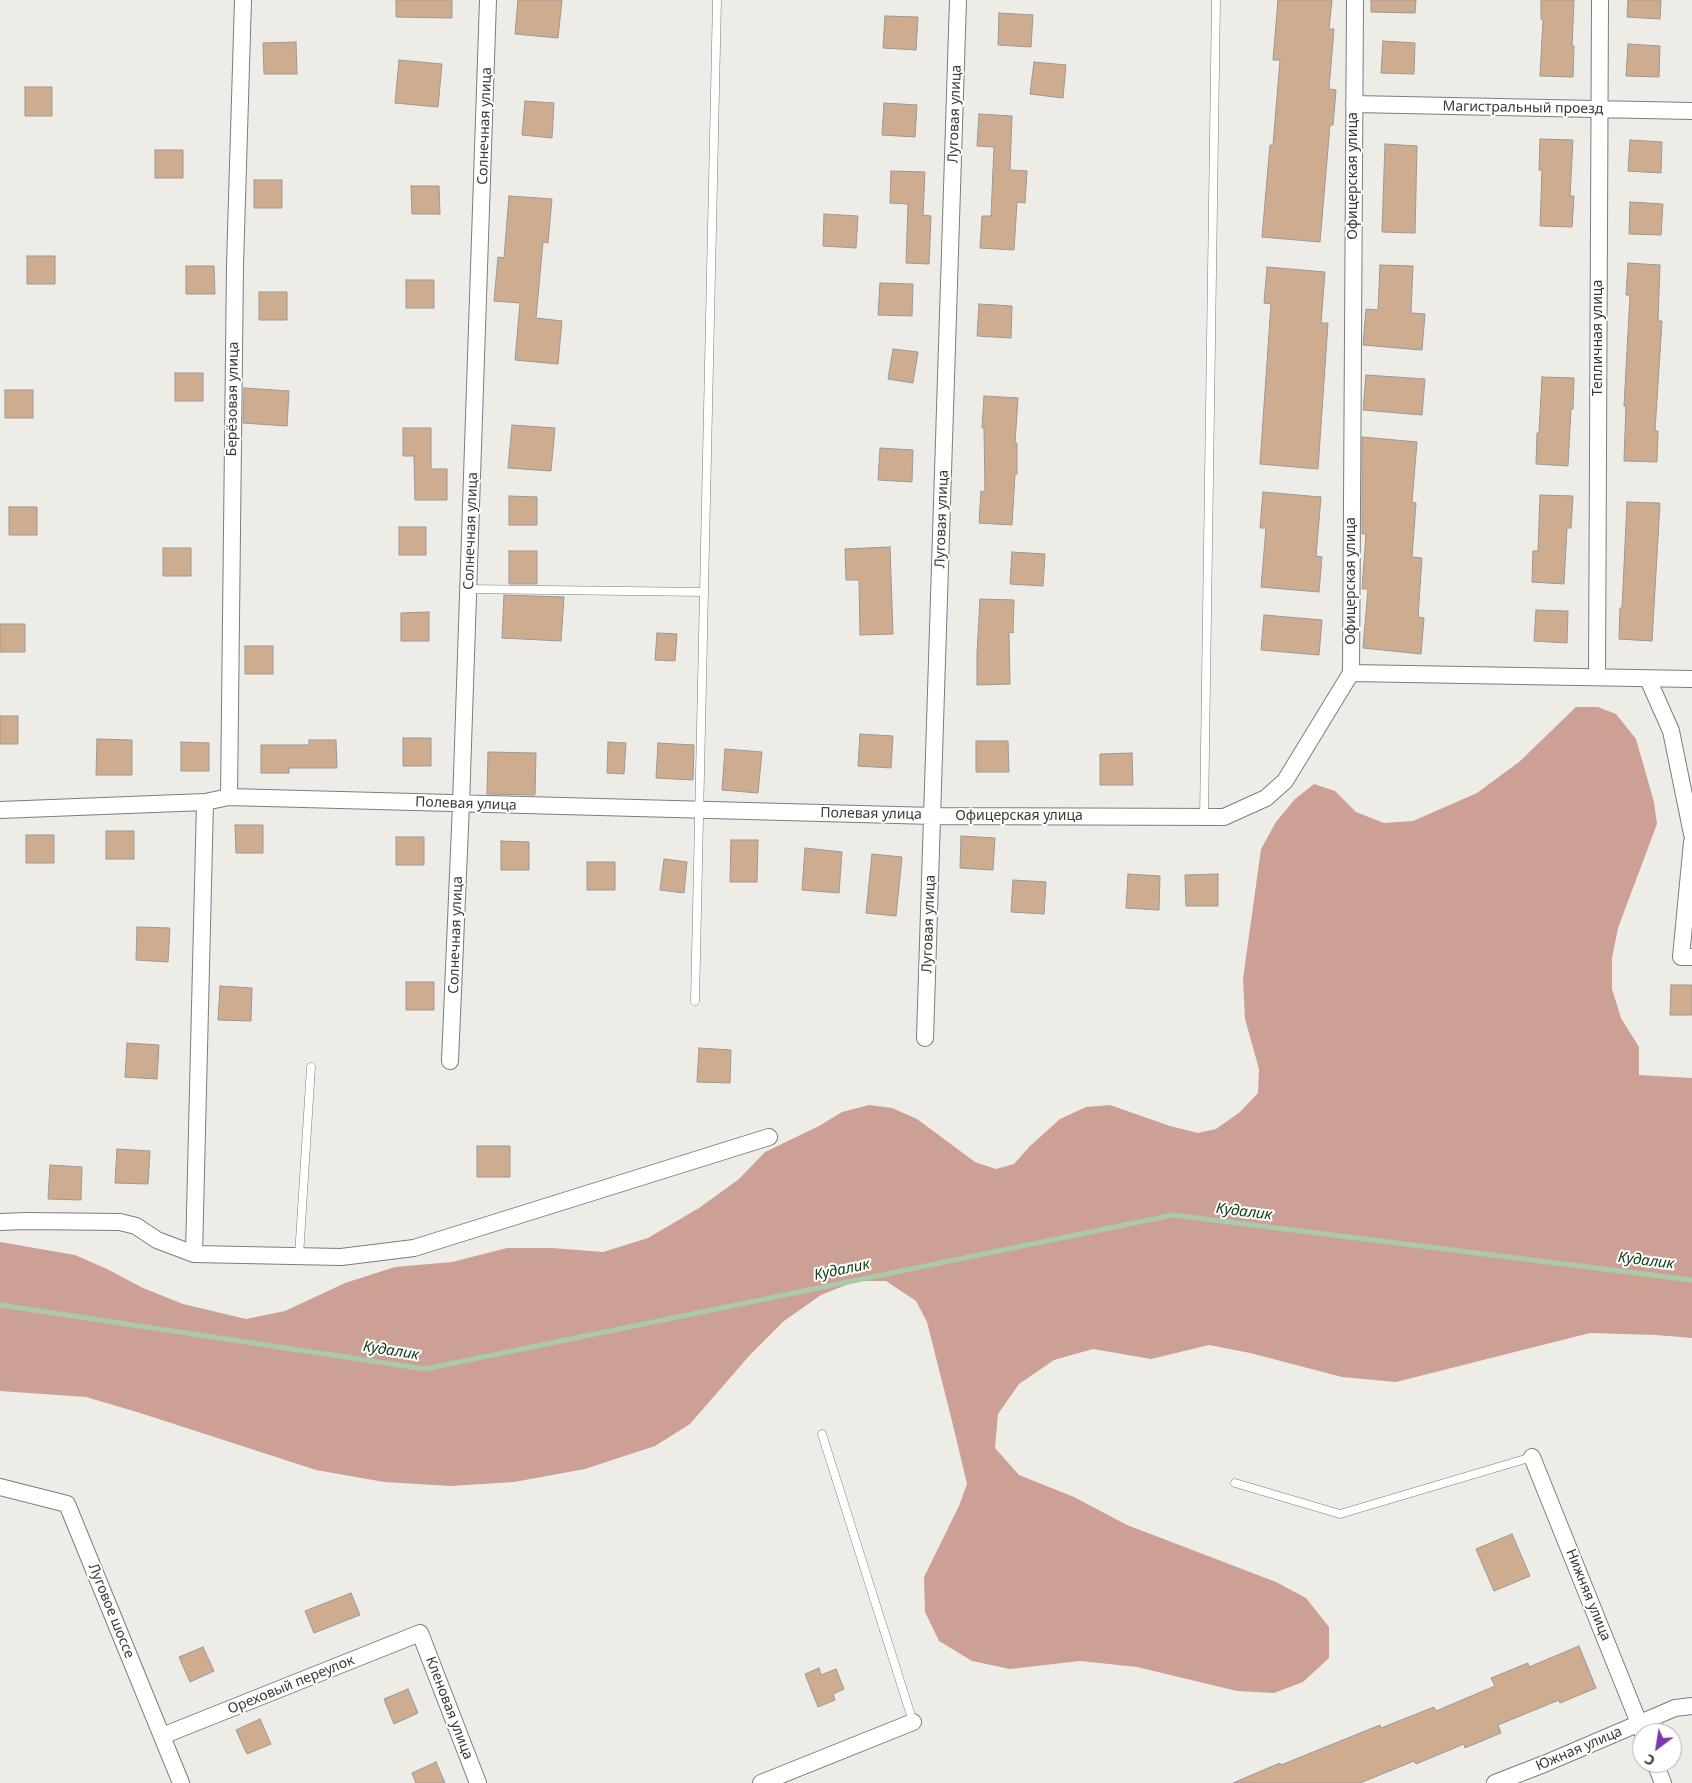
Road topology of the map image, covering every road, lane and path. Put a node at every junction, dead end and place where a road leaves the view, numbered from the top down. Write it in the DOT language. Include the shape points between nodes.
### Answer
graph roads {
  1 [pos="243,0"];
  2 [pos="488,0"];
  3 [pos="718,0"];
  4 [pos="958,0"];
  5 [pos="1216,0"];
  6 [pos="1355,0"];
  7 [pos="1600,0"];
  8 [pos="1354,104"];
  9 [pos="1599,110"];
  10 [pos="1692,112"];
  11 [pos="469,589"];
  12 [pos="704,592"];
  13 [pos="1351,673"];
  14 [pos="1597,677"];
  15 [pos="1648,679"];
  16 [pos="1692,679"];
  17 [pos="229,797"];
  18 [pos="205,802"];
  19 [pos="461,804"];
  20 [pos="0,810"];
  21 [pos="699,810"];
  22 [pos="932,816"];
  23 [pos="1204,817"];
  24 [pos="1692,834"];
  25 [pos="1692,842"];
  26 [pos="1692,957"];
  27 [pos="695,1001"];
  28 [pos="925,1038"];
  29 [pos="450,1061"];
  30 [pos="311,1068"];
  31 [pos="769,1137"];
  32 [pos="0,1222"];
  33 [pos="194,1254"];
  34 [pos="298,1256"];
  35 [pos="822,1434"];
  36 [pos="1532,1456"];
  37 [pos="1235,1483"];
  38 [pos="0,1487"];
  39 [pos="420,1633"];
  40 [pos="1692,1706"];
  41 [pos="913,1722"];
  42 [pos="1639,1723"];
  43 [pos="1650,1723"];
  44 [pos="1632,1731"];
  45 [pos="162,1736"];
  46 [pos="181,1783"];
  47 [pos="478,1783"];
  48 [pos="761,1783"];
  49 [pos="1495,1783"];
  1 -- 17 [label="street, Берёзовая улица" via="235,264"];
  2 -- 11 [label="street, Солнечная улица"];
  3 -- 12 [label="lane"];
  4 -- 22 [label="street, Луговая улица"];
  5 -- 23 [label="lane"];
  6 -- 8 [label="street, Офицерская улица"];
  7 -- 9 [label="street, Тепличная улица"];
  8 -- 9 [label="street, Магистральный проезд"];
  8 -- 13 [label="street, Офицерская улица"];
  9 -- 10 [label="street, Магистральный проезд"];
  9 -- 14 [label="street, Тепличная улица"];
  11 -- 12 [label="lane"];
  11 -- 19 [label="street, Солнечная улица"];
  12 -- 21 [label="lane"];
  13 -- 14 [label="street"];
  13 -- 23 [label="street, Офицерская улица" via="1284,782 1266,798 1224,817"];
  14 -- 15 [label="street"];
  15 -- 16 [label="street"];
  15 -- 24 [label="street" via="1671,731"];
  17 -- 18 [label="street, Полевая улица"];
  17 -- 19 [label="street, Полевая улица"];
  18 -- 20 [label="street, Полевая улица"];
  18 -- 33 [label="street"];
  19 -- 21 [label="street, Полевая улица"];
  19 -- 29 [label="street, Солнечная улица"];
  21 -- 22 [label="street, Полевая улица"];
  21 -- 27 [label="lane"];
  22 -- 23 [label="street, Офицерская улица"];
  22 -- 28 [label="street, Луговая улица"];
  25 -- 26 [label="street" via="1681,957"];
  30 -- 34 [label="lane"];
  31 -- 34 [label="street" via="414,1248 341,1257"];
  32 -- 33 [label="street" via="120,1222 136,1226 156,1240"];
  33 -- 34 [label="street"];
  35 -- 41 [label="lane"];
  36 -- 37 [label="lane" via="1340,1514"];
  36 -- 42 [label="street, Нижняя улица"];
  38 -- 45 [label="street, Луговое шоссе" via="67,1504"];
  39 -- 45 [label="street, Ореховый переулок"];
  39 -- 47 [label="street, Кленовая улица"];
  40 -- 43 [label="street, Южная улица" via="1675,1708"];
  41 -- 48 [label="street"];
  44 -- 49 [label="street, Южная улица"];
  45 -- 46 [label="street, Луговое шоссе"];
}
